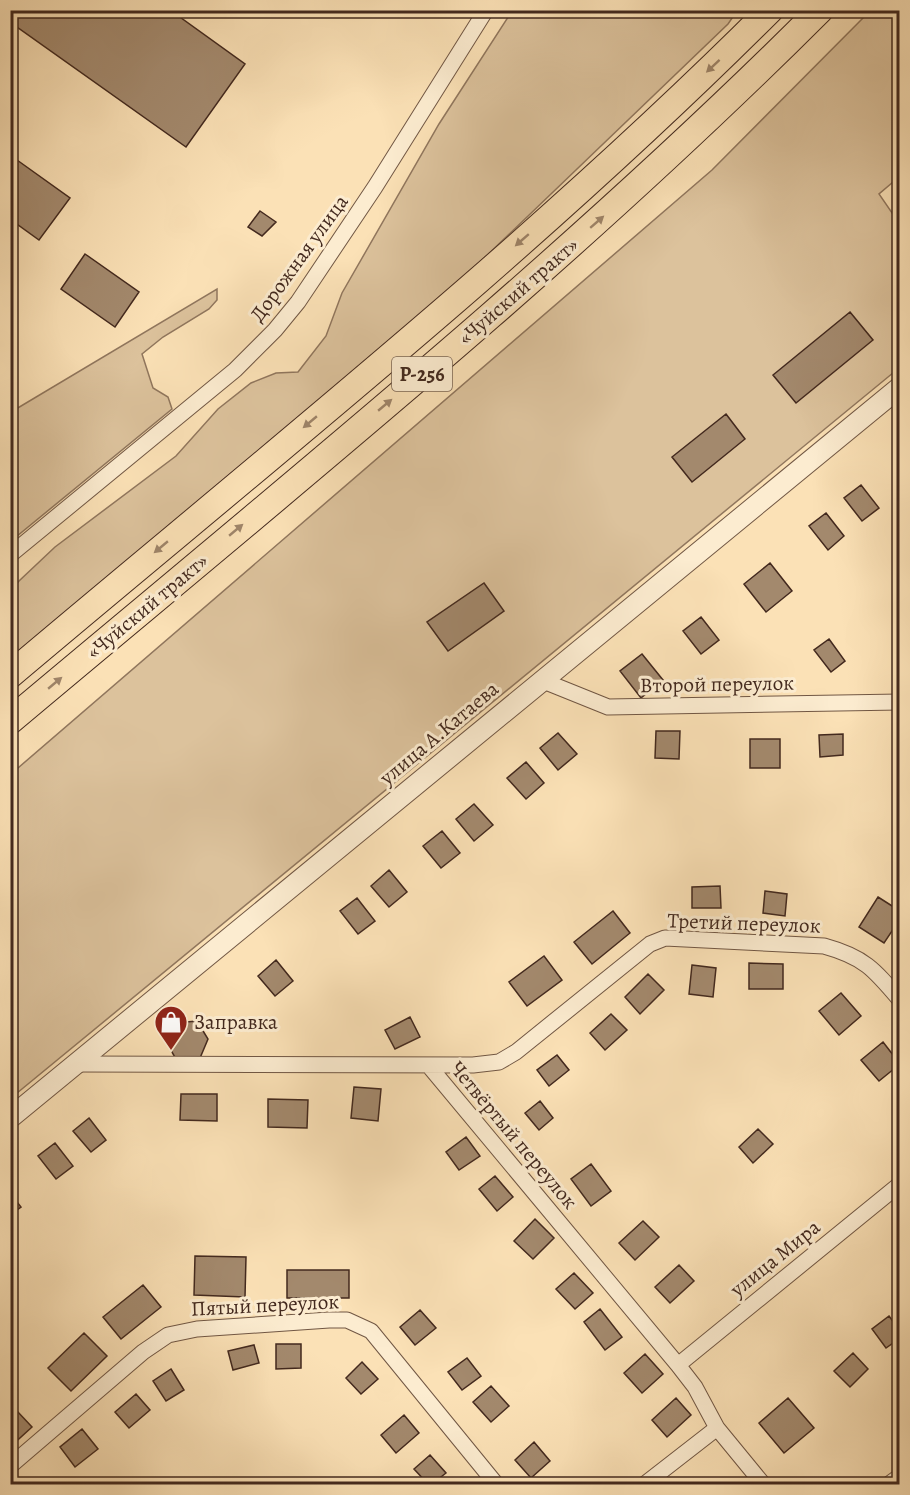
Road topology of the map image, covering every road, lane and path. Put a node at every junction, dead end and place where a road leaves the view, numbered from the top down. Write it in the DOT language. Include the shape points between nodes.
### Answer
graph roads {
  1 [pos="486,10"];
  2 [pos="756,10"];
  3 [pos="770,10"];
  4 [pos="820,10"];
  5 [pos="738,42"];
  6 [pos="900,387"];
  7 [pos="10,555"];
  8 [pos="10,675"];
  9 [pos="541,680"];
  10 [pos="900,702"];
  11 [pos="10,721"];
  12 [pos="900,1000"];
  13 [pos="76,1064"];
  14 [pos="429,1066"];
  15 [pos="10,1118"];
  16 [pos="900,1184"];
  17 [pos="678,1365"];
  18 [pos="717,1428"];
  19 [pos="10,1467"];
  20 [pos="900,1476"];
  21 [pos="496,1485"];
  22 [pos="645,1485"];
  23 [pos="764,1485"];
  24 [pos="889,1485"];
  1 -- 7 [label="street, Дорожная улица" via="370,195 276,330 236,370"];
  2 -- 5 [label="street"];
  3 -- 5 [label="highway, «Чуйский тракт» / Р-256"];
  11 -- 4 [label="highway, «Чуйский тракт» / Р-256, one-way" via="621,201"];
  5 -- 8 [label="highway, «Чуйский тракт» / Р-256, one-way" via="464,291"];
  6 -- 9 [label="street, улица А.Катаева"];
  9 -- 10 [label="street, Второй переулок" via="608,706"];
  9 -- 13 [label="street, улица А.Катаева"];
  12 -- 14 [label="street, Третий переулок" via="857,957 824,946 665,938 650,944 508,1058 487,1064"];
  13 -- 14 [label="street, Четвёртый переулок"];
  13 -- 15 [label="street, улица А.Катаева"];
  14 -- 17 [label="street, Четвёртый переулок"];
  16 -- 17 [label="street, улица Мира"];
  17 -- 18 [label="street, Четвёртый переулок"];
  18 -- 22 [label="street"];
  18 -- 23 [label="street, Четвёртый переулок"];
  19 -- 21 [label="street, Пятый переулок" via="168,1335 197,1329 347,1320 371,1331"];
  20 -- 24 [label="street"];
}
